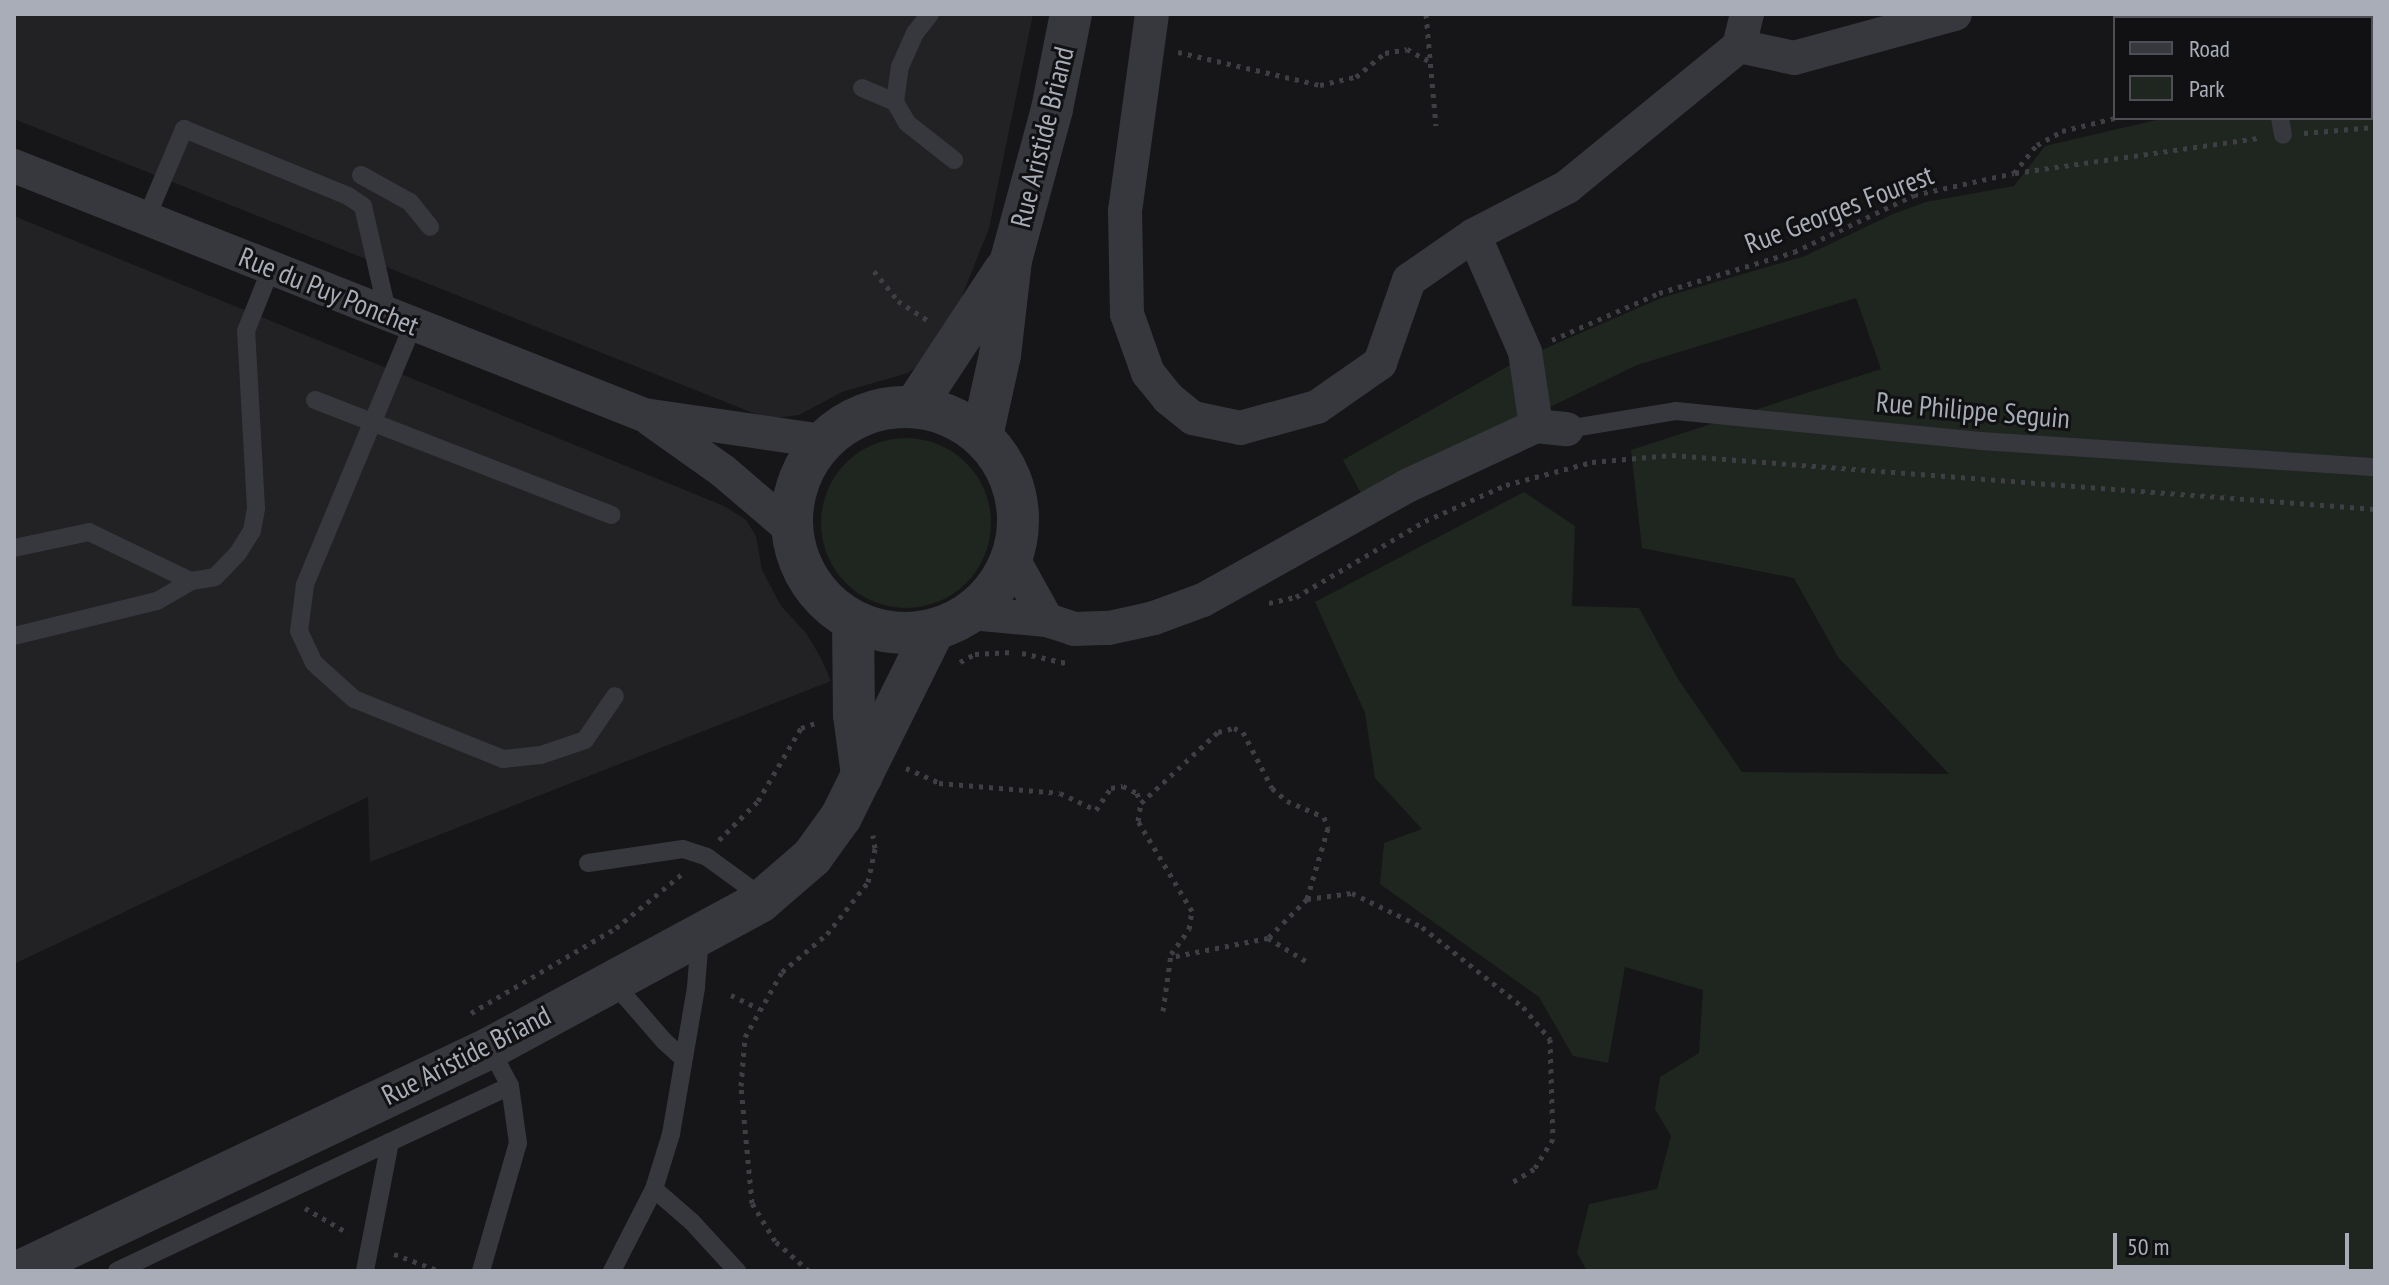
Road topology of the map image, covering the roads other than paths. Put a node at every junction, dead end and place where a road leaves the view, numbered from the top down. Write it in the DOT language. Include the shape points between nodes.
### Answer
graph roads {
  1 [pos="930,14"];
  2 [pos="1071,14"];
  3 [pos="1955,14"];
  4 [pos="1149,30"];
  5 [pos="1743,30"];
  6 [pos="862,88"];
  7 [pos="895,102"];
  8 [pos="954,160"];
  9 [pos="14,166"];
  10 [pos="361,175"];
  11 [pos="146,219"];
  12 [pos="430,227"];
  13 [pos="1474,235"];
  14 [pos="1011,260"];
  15 [pos="272,266"];
  16 [pos="400,320"];
  17 [pos="315,400"];
  18 [pos="915,406"];
  19 [pos="644,415"];
  20 [pos="373,422"];
  21 [pos="1552,427"];
  22 [pos="982,436"];
  23 [pos="823,441"];
  24 [pos="2375,467"];
  25 [pos="611,515"];
  26 [pos="792,530"];
  27 [pos="14,548"];
  28 [pos="1013,559"];
  29 [pos="191,581"];
  30 [pos="1047,620"];
  31 [pos="853,621"];
  32 [pos="952,622"];
  33 [pos="14,636"];
  34 [pos="615,696"];
  35 [pos="862,775"];
  36 [pos="588,863"];
  37 [pos="760,902"];
  38 [pos="700,936"];
  39 [pos="611,980"];
  40 [pos="475,1055"];
  41 [pos="683,1058"];
  42 [pos="510,1086"];
  43 [pos="396,1106"];
  44 [pos="390,1142"];
  45 [pos="654,1189"];
  46 [pos="20,1271"];
  47 [pos="117,1271"];
  48 [pos="365,1271"];
  49 [pos="481,1271"];
  50 [pos="612,1271"];
  51 [pos="737,1271"];
  1 -- 7 [label="lane" via="900,66"];
  2 -- 14 [label="street, Rue Aristide Briand" via="1032,193"];
  3 -- 5 [label="street" via="1794,58"];
  4 -- 13 [label="street" via="1125,211 1127,314 1148,373 1193,418 1240,428 1317,407 1380,363 1409,280"];
  5 -- 13 [label="street" via="1567,187"];
  6 -- 7 [label="lane"];
  7 -- 8 [label="lane" via="907,123"];
  9 -- 11 [label="street, Rue du Puy Ponchet"];
  10 -- 12 [label="lane" via="410,202"];
  11 -- 15 [label="street, Rue du Puy Ponchet"];
  11 -- 16 [label="lane" via="184,129 363,206"];
  13 -- 21 [label="street"];
  14 -- 18 [label="street, Rue Aristide Briand"];
  14 -- 22 [label="street, Rue Aristide Briand" via="1000,355"];
  15 -- 16 [label="street, Rue du Puy Ponchet"];
  15 -- 29 [label="lane" via="246,331 256,508 252,531 215,577"];
  16 -- 19 [label="street, Rue du Puy Ponchet"];
  16 -- 20 [label="lane"];
  17 -- 20 [label="lane"];
  18 -- 22 [label="street" via="951,416"];
  18 -- 23 [label="street" via="870,413"];
  19 -- 23 [label="street, Rue du Puy Ponchet"];
  19 -- 26 [label="street, Rue du Puy Ponchet" via="723,471"];
  20 -- 25 [label="lane"];
  20 -- 34 [label="lane" via="305,585 299,631 314,663 354,699 503,759 541,755 585,740"];
  21 -- 24 [label="lane, Rue Philippe Seguin" via="1676,411 1981,441"];
  21 -- 30 [label="street" via="1409,485 1203,600 1109,628 1074,629"];
  22 -- 28 [label="street" via="1003,461 1016,492 1019,525"];
  23 -- 26 [label="street" via="804,467 793,498"];
  26 -- 31 [label="street" via="801,566 822,598"];
  27 -- 29 [label="lane" via="89,532"];
  28 -- 30 [label="street"];
  28 -- 32 [label="street" via="996,589"];
  29 -- 33 [label="lane" via="157,601"];
  30 -- 32 [label="street"];
  31 -- 32 [label="street" via="893,633"];
  31 -- 35 [label="street" via="854,715"];
  32 -- 35 [label="street, Rue Aristide Briand" via="912,680"];
  35 -- 37 [label="street, Rue Aristide Briand" via="812,857"];
  36 -- 37 [label="lane" via="683,849 703,855 751,889"];
  37 -- 38 [label="street, Rue Aristide Briand"];
  38 -- 39 [label="street, Rue Aristide Briand"];
  38 -- 41 [label="lane"];
  39 -- 40 [label="street, Rue Aristide Briand"];
  39 -- 41 [label="lane"];
  40 -- 42 [label="lane"];
  40 -- 43 [label="street, Rue Aristide Briand"];
  41 -- 45 [label="lane" via="671,1134"];
  42 -- 44 [label="lane"];
  42 -- 49 [label="lane" via="518,1143"];
  43 -- 44 [label="lane"];
  43 -- 46 [label="street, Rue Aristide Briand"];
  44 -- 47 [label="lane"];
  44 -- 48 [label="lane"];
  45 -- 50 [label="lane"];
  45 -- 51 [label="lane"];
}
